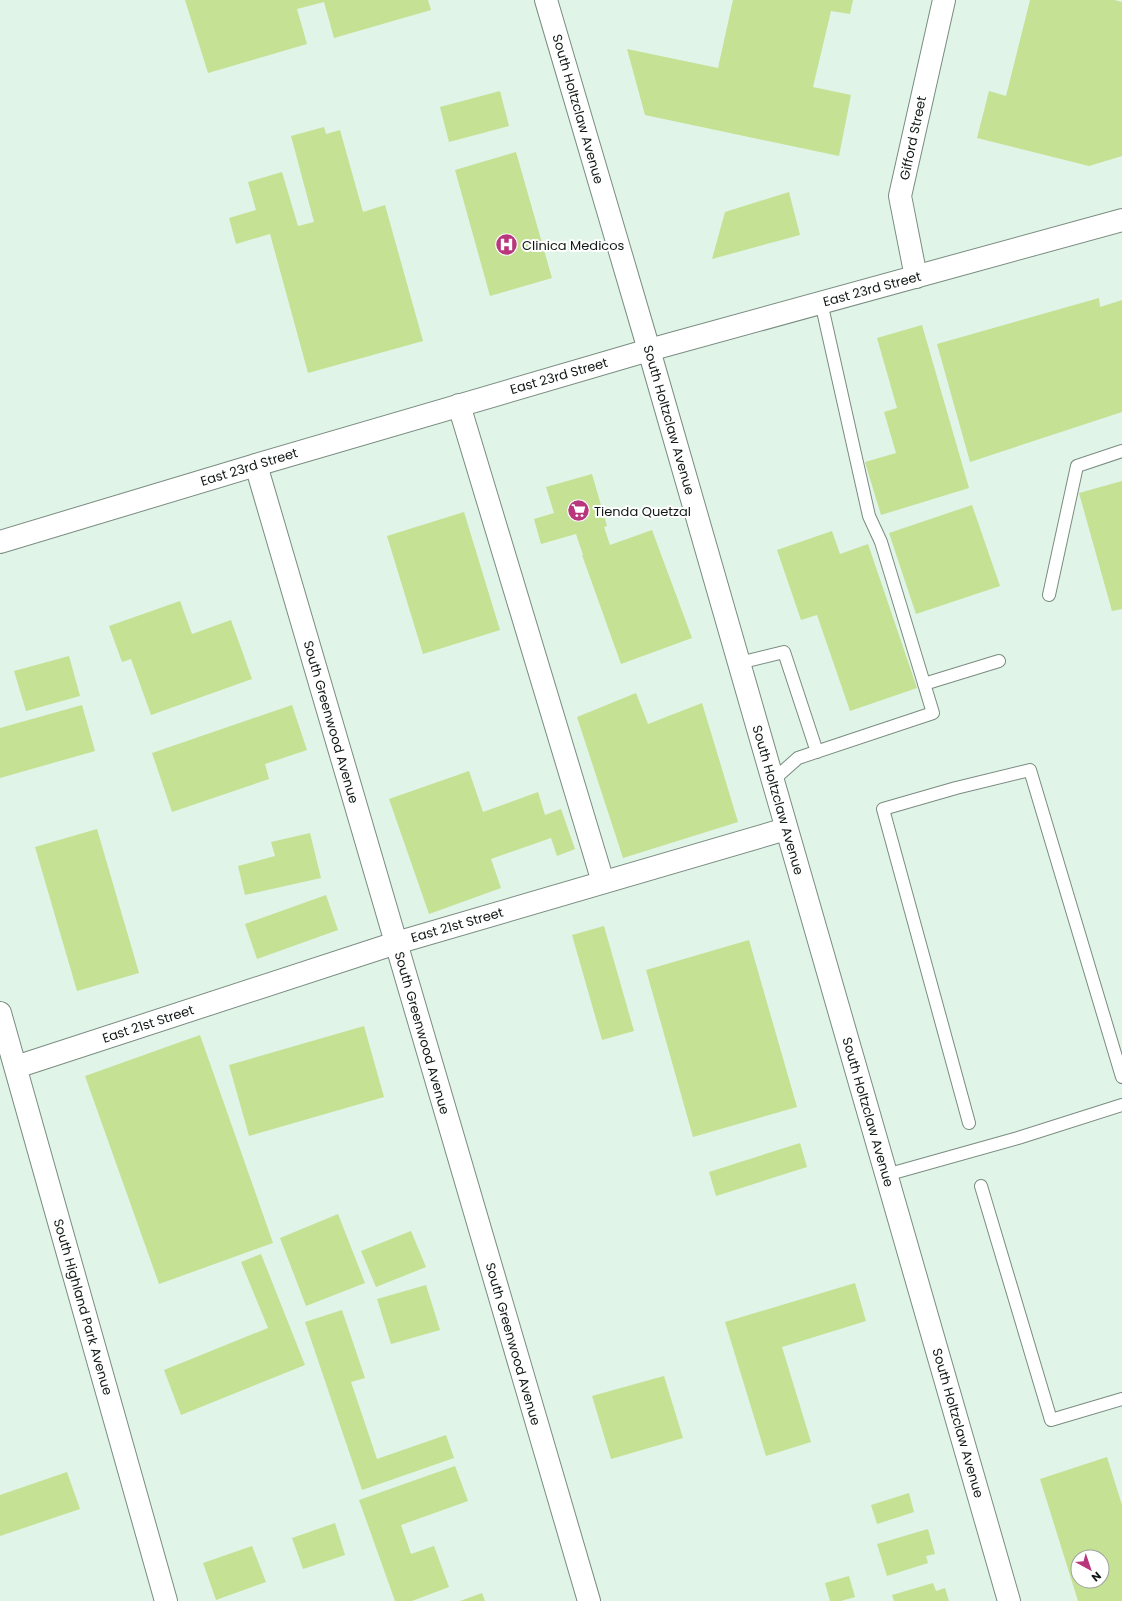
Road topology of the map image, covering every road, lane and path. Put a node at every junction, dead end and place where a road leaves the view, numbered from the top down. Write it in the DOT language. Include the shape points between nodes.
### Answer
graph roads {
  1 [pos="546,0"];
  2 [pos="944,0"];
  3 [pos="1122,220"];
  4 [pos="916,277"];
  5 [pos="821,302"];
  6 [pos="649,350"];
  7 [pos="459,405"];
  8 [pos="1122,451"];
  9 [pos="256,465"];
  10 [pos="0,542"];
  11 [pos="1049,594"];
  12 [pos="999,661"];
  13 [pos="739,663"];
  14 [pos="924,684"];
  15 [pos="817,752"];
  16 [pos="772,781"];
  17 [pos="786,829"];
  18 [pos="603,882"];
  19 [pos="396,943"];
  20 [pos="0,1013"];
  21 [pos="16,1067"];
  22 [pos="1122,1077"];
  23 [pos="1122,1105"];
  24 [pos="969,1123"];
  25 [pos="886,1175"];
  26 [pos="981,1186"];
  27 [pos="1122,1399"];
  28 [pos="166,1601"];
  29 [pos="589,1601"];
  30 [pos="1009,1601"];
  1 -- 6 [label="street, South Holtzclaw Avenue"];
  2 -- 4 [label="street, Gifford Street" via="900,196"];
  3 -- 4 [label="street, East 23rd Street"];
  4 -- 5 [label="street, East 23rd Street"];
  5 -- 6 [label="street, East 23rd Street"];
  5 -- 14 [label="lane" via="869,516 881,542"];
  6 -- 7 [label="street, East 23rd Street"];
  6 -- 13 [label="street, South Holtzclaw Avenue"];
  7 -- 9 [label="street, East 23rd Street"];
  7 -- 18 [label="street"];
  8 -- 11 [label="lane" via="1078,466"];
  9 -- 10 [label="street, East 23rd Street"];
  9 -- 19 [label="street, South Greenwood Avenue"];
  12 -- 14 [label="lane"];
  13 -- 15 [label="lane" via="784,652"];
  13 -- 16 [label="street, South Holtzclaw Avenue"];
  14 -- 15 [label="lane" via="933,713"];
  15 -- 16 [label="lane" via="798,758"];
  16 -- 17 [label="street, South Holtzclaw Avenue"];
  17 -- 18 [label="street, East 21st Street"];
  17 -- 25 [label="street, South Holtzclaw Avenue"];
  18 -- 19 [label="street, East 21st Street"];
  19 -- 21 [label="street, East 21st Street"];
  19 -- 29 [label="street, South Greenwood Avenue"];
  20 -- 21 [label="street, South Highland Park Avenue"];
  21 -- 28 [label="street, South Highland Park Avenue"];
  22 -- 24 [label="lane" via="1030,770 883,809"];
  23 -- 25 [label="lane" via="1018,1138"];
  25 -- 30 [label="street, South Holtzclaw Avenue"];
  26 -- 27 [label="lane" via="1051,1420"];
}
